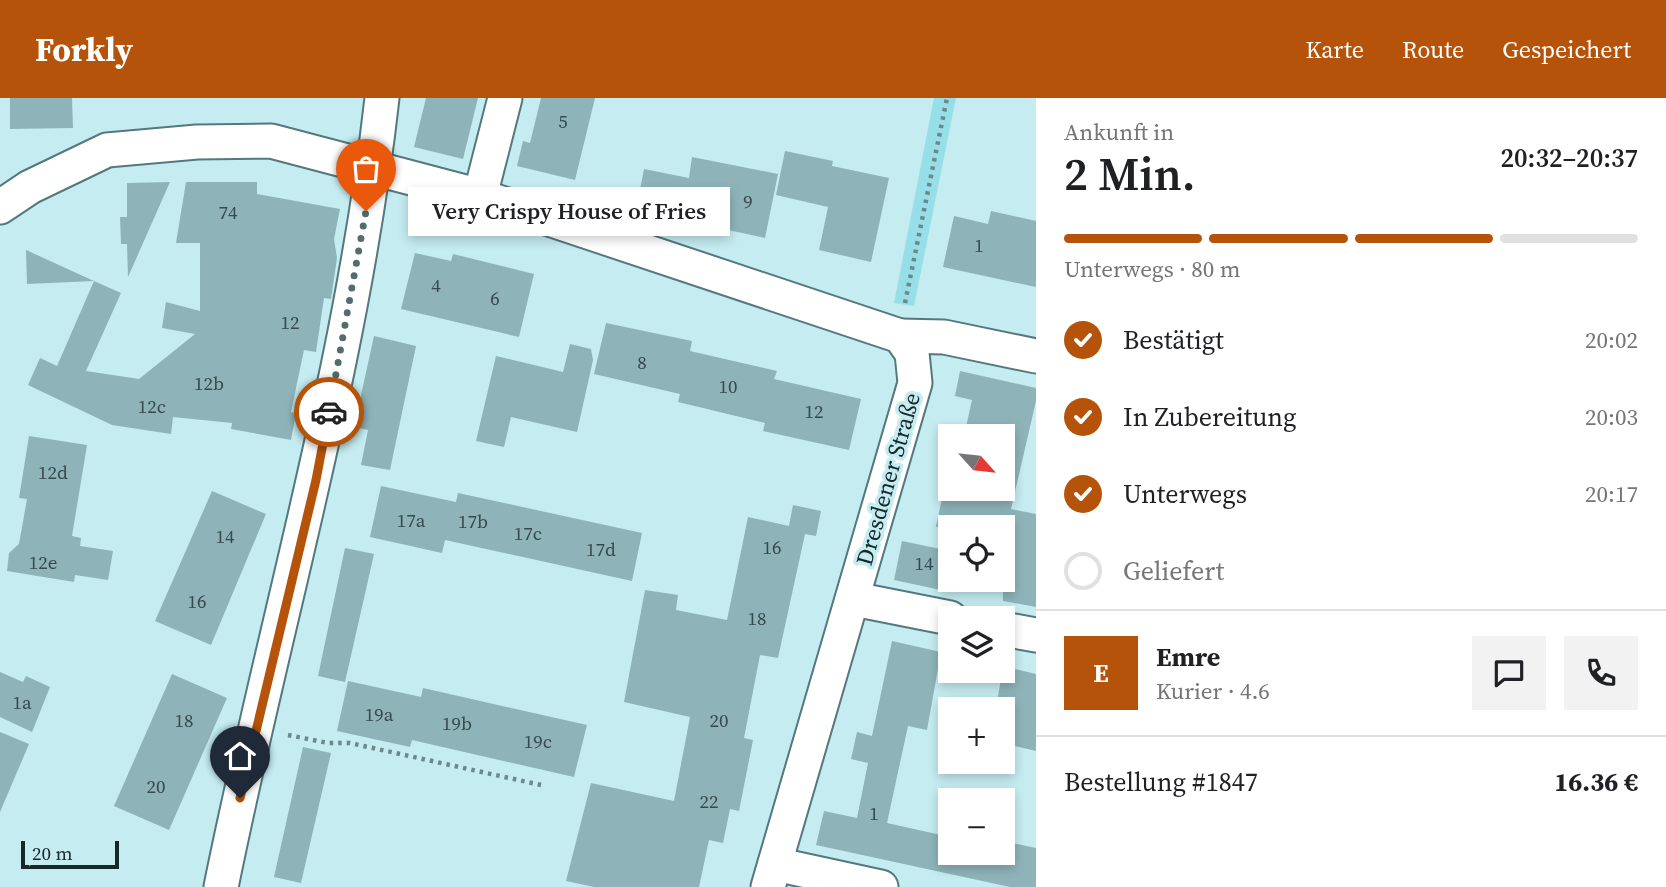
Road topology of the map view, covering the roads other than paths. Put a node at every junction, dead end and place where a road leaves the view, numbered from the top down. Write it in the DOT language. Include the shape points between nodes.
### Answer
graph roads {
  1 [pos="382,98"];
  2 [pos="505,98"];
  3 [pos="374,169"];
  4 [pos="480,196"];
  5 [pos="0,207"];
  6 [pos="900,337"];
  7 [pos="1036,356"];
  8 [pos="854,599"];
  9 [pos="938,616"];
  10 [pos="1015,631"];
  11 [pos="1036,635"];
  12 [pos="772,875"];
  13 [pos="221,887"];
  14 [pos="881,887"];
  1 -- 3 [label="street"];
  2 -- 4 [label="street"];
  3 -- 4 [label="street"];
  3 -- 5 [label="street" via="271,141 107,150 30,187"];
  3 -- 13 [label="street" via="316,480"];
  4 -- 6 [label="street"];
  6 -- 7 [label="street" via="944,337"];
  6 -- 8 [label="street, Dresdener Straße" via="912,353 915,383"];
  8 -- 9 [label="street"];
  8 -- 12 [label="street, Dresdener Straße"];
  10 -- 11 [label="street"];
  12 -- 14 [label="street"];
}
